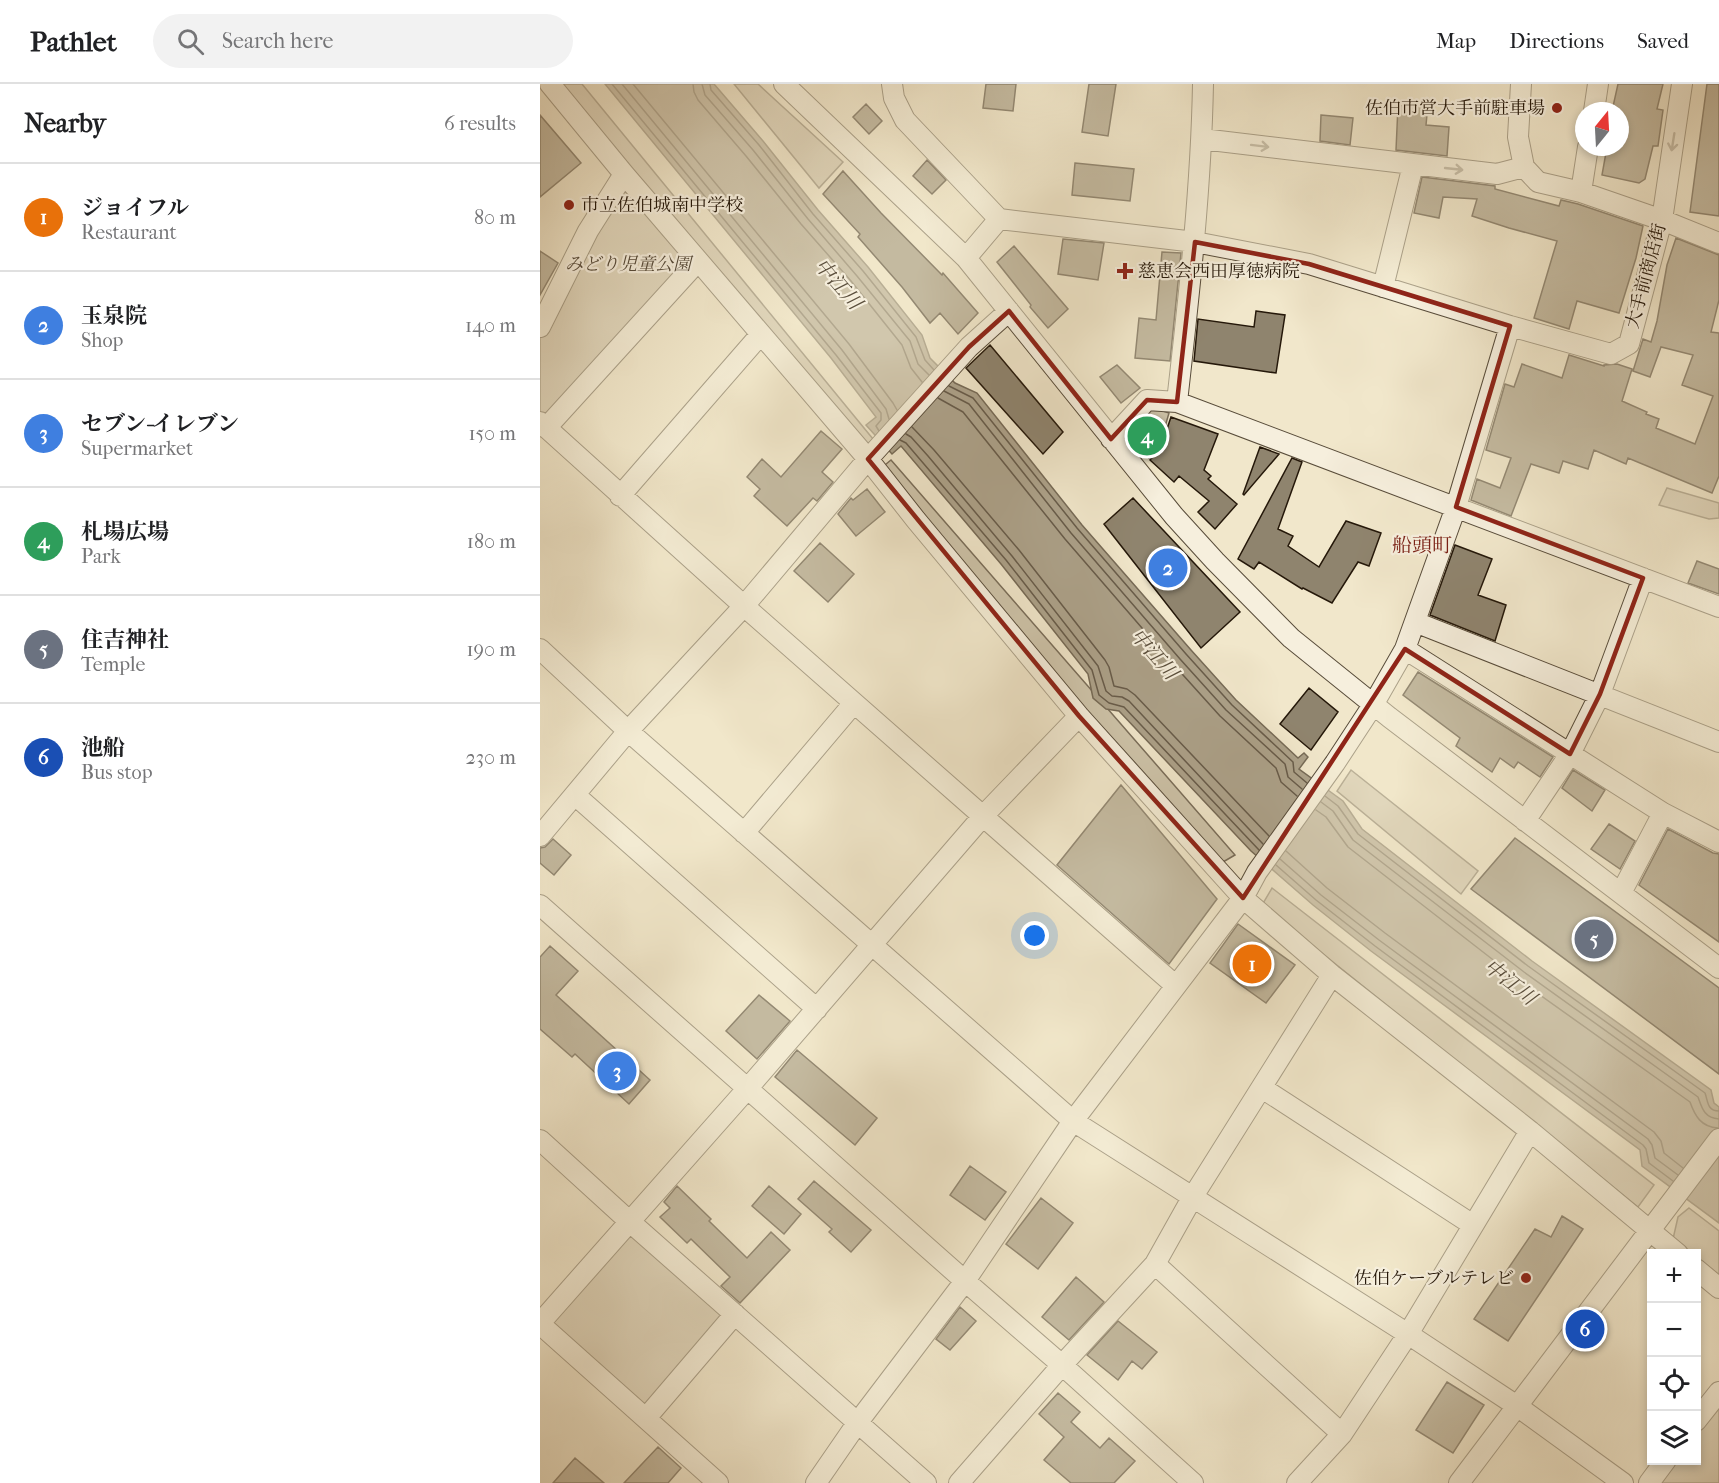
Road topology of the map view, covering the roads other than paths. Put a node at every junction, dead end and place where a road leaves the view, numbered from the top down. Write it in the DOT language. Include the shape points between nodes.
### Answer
graph roads {
  1 [pos="550,84"];
  2 [pos="784,84"];
  3 [pos="892,84"];
  4 [pos="1203,84"];
  5 [pos="1521,84"];
  6 [pos="1598,84"];
  7 [pos="1682,84"];
  8 [pos="1595,102"];
  9 [pos="1202,139"];
  10 [pos="1587,156"];
  11 [pos="1413,165"];
  12 [pos="1524,167"];
  13 [pos="624,174"];
  14 [pos="1581,192"];
  15 [pos="999,219"];
  16 [pos="1662,220"];
  17 [pos="1195,242"];
  18 [pos="1719,243"];
  19 [pos="966,258"];
  20 [pos="698,261"];
  21 [pos="1383,287"];
  22 [pos="1009,311"];
  23 [pos="1510,326"];
  24 [pos="540,327"];
  25 [pos="761,334"];
  26 [pos="1177,402"];
  27 [pos="543,425"];
  28 [pos="1112,439"];
  29 [pos="873,455"];
  30 [pos="620,496"];
  31 [pos="1456,507"];
  32 [pos="1643,578"];
  33 [pos="744,606"];
  34 [pos="1719,607"];
  35 [pos="1415,622"];
  36 [pos="540,649"];
  37 [pos="1405,649"];
  38 [pos="1600,694"];
  39 [pos="854,703"];
  40 [pos="1373,705"];
  41 [pos="1079,716"];
  42 [pos="628,731"];
  43 [pos="1719,742"];
  44 [pos="1570,754"];
  45 [pos="575,795"];
  46 [pos="1663,813"];
  47 [pos="983,816"];
  48 [pos="1525,821"];
  49 [pos="744,832"];
  50 [pos="1717,835"];
  51 [pos="540,836"];
  52 [pos="1621,893"];
  53 [pos="1244,898"];
  54 [pos="540,904"];
  55 [pos="872,946"];
  56 [pos="1719,968"];
  57 [pos="1332,975"];
  58 [pos="1176,986"];
  59 [pos="817,1009"];
  60 [pos="748,1088"];
  61 [pos="1262,1088"];
  62 [pos="1073,1122"];
  63 [pos="1530,1131"];
  64 [pos="1719,1139"];
  65 [pos="540,1140"];
  66 [pos="1192,1198"];
  67 [pos="629,1221"];
  68 [pos="1473,1225"];
  69 [pos="1651,1230"];
  70 [pos="1672,1249"];
  71 [pos="1155,1264"];
  72 [pos="1701,1273"];
  73 [pos="965,1281"];
  74 [pos="1719,1288"];
  75 [pos="735,1314"];
  76 [pos="540,1323"];
  77 [pos="1408,1334"];
  78 [pos="1062,1365"];
  79 [pos="1719,1392"];
  80 [pos="1517,1406"];
  81 [pos="1701,1415"];
  82 [pos="646,1418"];
  83 [pos="858,1422"];
  84 [pos="1342,1434"];
  85 [pos="1663,1465"];
  86 [pos="718,1483"];
  87 [pos="816,1483"];
  88 [pos="926,1483"];
  89 [pos="959,1483"];
  90 [pos="1193,1483"];
  91 [pos="1297,1483"];
  92 [pos="1459,1483"];
  93 [pos="1623,1483"];
  94 [pos="1649,1483"];
  1 -- 13 [label="street"];
  2 -- 19 [label="street"];
  3 -- 15 [label="street" via="905,120"];
  4 -- 9 [label="street"];
  5 -- 12 [label="street" via="1518,137"];
  6 -- 8 [label="street"];
  7 -- 16 [label="street, 大手前商店街, one-way"];
  9 -- 11 [label="street, one-way"];
  9 -- 17 [label="street"];
  10 -- 14 [label="street"];
  11 -- 12 [label="street, one-way" via="1497,174"];
  11 -- 21 [label="street"];
  12 -- 14 [label="street" via="1538,182"];
  13 -- 20 [label="street"];
  13 -- 24 [label="street" via="588,231"];
  14 -- 16 [label="street"];
  15 -- 17 [label="street, 大手前商店街"];
  15 -- 19 [label="street"];
  16 -- 18 [label="street"];
  16 -- 23 [label="street, 大手前商店街" via="1629,344 1611,354"];
  17 -- 21 [label="street, 大手前商店街" via="1309,264"];
  17 -- 26 [label="street"];
  19 -- 22 [label="street"];
  20 -- 25 [label="street"];
  20 -- 27 [label="street"];
  21 -- 23 [label="street, 大手前商店街"];
  22 -- 28 [label="street"];
  22 -- 29 [label="street" via="969,347"];
  23 -- 31 [label="street"];
  25 -- 29 [label="street"];
  25 -- 30 [label="street"];
  26 -- 28 [label="street" via="1147,400"];
  26 -- 31 [label="street"];
  27 -- 30 [label="street"];
  28 -- 40 [label="street" via="1215,561 1291,638"];
  29 -- 33 [label="street"];
  29 -- 41 [label="street" via="916,520"];
  30 -- 33 [label="street"];
  31 -- 32 [label="street"];
  31 -- 35 [label="street"];
  32 -- 34 [label="street"];
  32 -- 38 [label="street"];
  33 -- 39 [label="street"];
  33 -- 42 [label="street"];
  35 -- 37 [label="street"];
  35 -- 38 [label="street"];
  36 -- 42 [label="street"];
  37 -- 40 [label="street"];
  37 -- 44 [label="street"];
  38 -- 43 [label="street"];
  38 -- 44 [label="street"];
  39 -- 47 [label="street"];
  39 -- 49 [label="street"];
  40 -- 48 [label="street"];
  40 -- 53 [label="street" via="1257,872"];
  41 -- 47 [label="street"];
  41 -- 53 [label="street"];
  42 -- 45 [label="street"];
  42 -- 49 [label="street"];
  44 -- 46 [label="street"];
  44 -- 48 [label="street"];
  45 -- 51 [label="street"];
  45 -- 59 [label="street"];
  46 -- 50 [label="street"];
  46 -- 52 [label="street"];
  47 -- 55 [label="street"];
  47 -- 58 [label="street"];
  48 -- 52 [label="street"];
  49 -- 55 [label="street"];
  52 -- 56 [label="street"];
  53 -- 57 [label="street"];
  53 -- 58 [label="street"];
  54 -- 60 [label="street"];
  55 -- 59 [label="street"];
  55 -- 62 [label="street"];
  57 -- 61 [label="street"];
  57 -- 63 [label="street"];
  58 -- 62 [label="street"];
  59 -- 60 [label="street"];
  60 -- 67 [label="street"];
  60 -- 73 [label="street"];
  61 -- 66 [label="street"];
  61 -- 68 [label="street"];
  62 -- 66 [label="street"];
  62 -- 73 [label="street"];
  63 -- 68 [label="street"];
  63 -- 69 [label="street"];
  64 -- 69 [label="street"];
  65 -- 67 [label="street"];
  66 -- 71 [label="street"];
  66 -- 77 [label="street"];
  67 -- 75 [label="street"];
  67 -- 76 [label="street"];
  68 -- 77 [label="street"];
  69 -- 70 [label="street"];
  69 -- 80 [label="street"];
  71 -- 78 [label="street"];
  71 -- 84 [label="street"];
  72 -- 74 [label="street"];
  73 -- 78 [label="street"];
  73 -- 83 [label="street"];
  75 -- 82 [label="street"];
  75 -- 83 [label="street"];
  76 -- 82 [label="street"];
  77 -- 80 [label="street"];
  77 -- 84 [label="street"];
  78 -- 89 [label="street"];
  78 -- 90 [label="street"];
  79 -- 81 [label="street"];
  80 -- 92 [label="street"];
  80 -- 93 [label="street"];
  82 -- 86 [label="street"];
  83 -- 87 [label="street"];
  83 -- 88 [label="street"];
  84 -- 91 [label="street"];
  85 -- 94 [label="street"];
}
